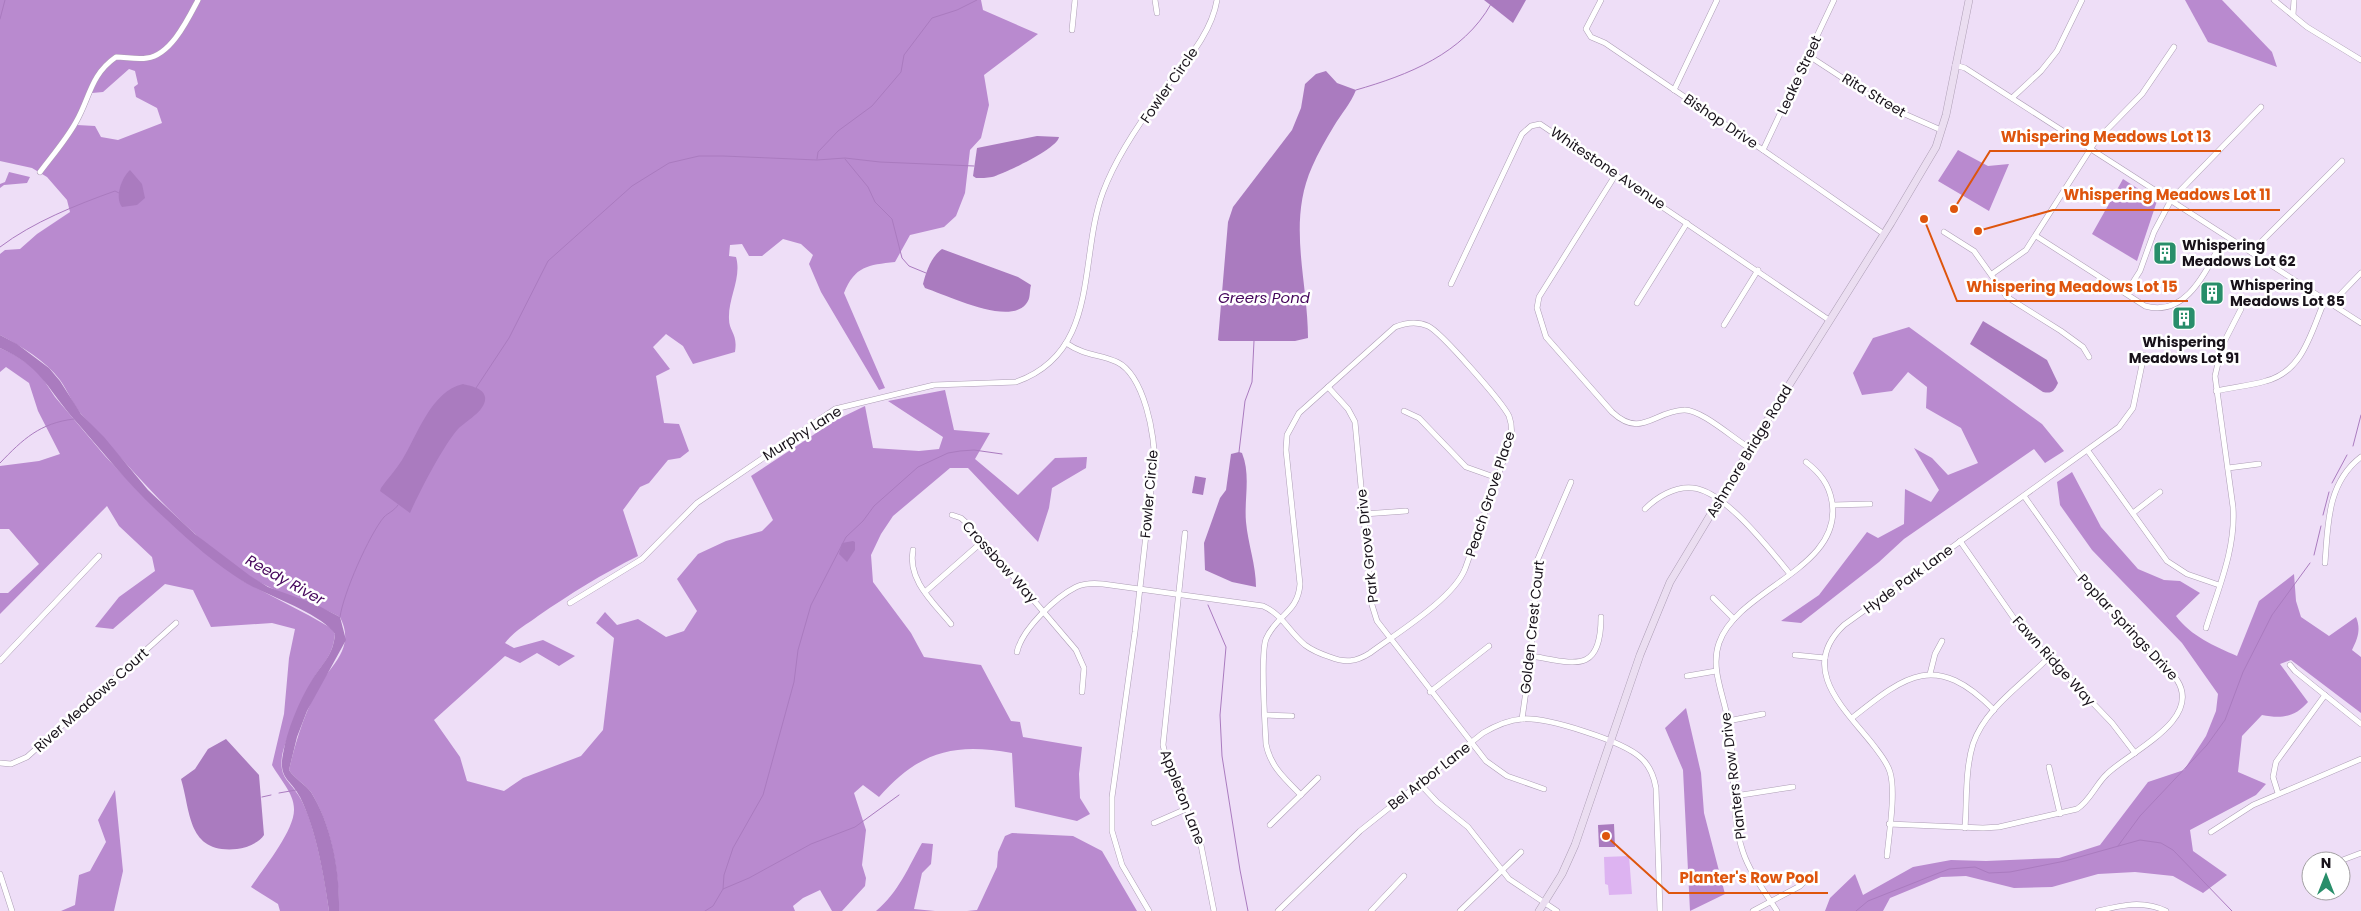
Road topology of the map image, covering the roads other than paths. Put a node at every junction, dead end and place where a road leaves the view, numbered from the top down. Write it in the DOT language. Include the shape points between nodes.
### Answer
graph roads {
  1 [pos="198,0"];
  2 [pos="1075,0"];
  3 [pos="1155,0"];
  4 [pos="1217,0"];
  5 [pos="1601,0"];
  6 [pos="1718,0"];
  7 [pos="1834,0"];
  8 [pos="1969,0"];
  9 [pos="2082,0"];
  10 [pos="2274,0"];
  11 [pos="2294,0"];
  12 [pos="1157,13"];
  13 [pos="2293,16"];
  14 [pos="1072,30"];
  15 [pos="2174,47"];
  16 [pos="1809,56"];
  17 [pos="2361,60"];
  18 [pos="1955,65"];
  19 [pos="1674,90"];
  20 [pos="2012,98"];
  21 [pos="2261,107"];
  22 [pos="1941,130"];
  23 [pos="2091,148"];
  24 [pos="1763,150"];
  25 [pos="2342,160"];
  26 [pos="40,172"];
  27 [pos="1616,174"];
  28 [pos="2171,200"];
  29 [pos="1687,223"];
  30 [pos="1944,232"];
  31 [pos="1884,234"];
  32 [pos="2036,236"];
  33 [pos="2218,248"];
  34 [pos="2251,252"];
  35 [pos="1758,270"];
  36 [pos="2361,273"];
  37 [pos="1992,274"];
  38 [pos="1451,284"];
  39 [pos="2126,293"];
  40 [pos="2325,300"];
  41 [pos="1637,303"];
  42 [pos="2332,303"];
  43 [pos="2241,309"];
  44 [pos="1829,320"];
  45 [pos="2361,323"];
  46 [pos="1724,325"];
  47 [pos="1066,343"];
  48 [pos="2144,355"];
  49 [pos="2089,357"];
  50 [pos="1328,387"];
  51 [pos="2216,391"];
  52 [pos="1404,411"];
  53 [pos="1751,449"];
  54 [pos="2088,450"];
  55 [pos="2361,457"];
  56 [pos="1806,462"];
  57 [pos="2259,464"];
  58 [pos="2228,468"];
  59 [pos="1497,478"];
  60 [pos="1571,482"];
  61 [pos="2160,492"];
  62 [pos="2024,496"];
  63 [pos="1719,501"];
  64 [pos="1870,504"];
  65 [pos="1832,505"];
  66 [pos="1645,509"];
  67 [pos="1406,511"];
  68 [pos="2132,513"];
  69 [pos="1364,514"];
  70 [pos="952,516"];
  71 [pos="1185,533"];
  72 [pos="983,541"];
  73 [pos="1960,541"];
  74 [pos="913,550"];
  75 [pos="99,556"];
  76 [pos="2325,563"];
  77 [pos="1790,574"];
  78 [pos="2219,585"];
  79 [pos="1140,588"];
  80 [pos="925,592"];
  81 [pos="1178,594"];
  82 [pos="1713,598"];
  83 [pos="570,603"];
  84 [pos="1045,613"];
  85 [pos="1601,617"];
  86 [pos="1281,619"];
  87 [pos="1734,619"];
  88 [pos="176,623"];
  89 [pos="951,624"];
  90 [pos="2206,628"];
  91 [pos="1389,639"];
  92 [pos="1942,641"];
  93 [pos="1489,646"];
  94 [pos="1017,652"];
  95 [pos="1795,655"];
  96 [pos="1531,656"];
  97 [pos="1825,658"];
  98 [pos="2048,658"];
  99 [pos="0,661"];
  100 [pos="2290,665"];
  101 [pos="1716,671"];
  102 [pos="1930,674"];
  103 [pos="1687,676"];
  104 [pos="1082,692"];
  105 [pos="1430,692"];
  106 [pos="2325,695"];
  107 [pos="1994,710"];
  108 [pos="1763,714"];
  109 [pos="1265,715"];
  110 [pos="1292,716"];
  111 [pos="1852,718"];
  112 [pos="1522,719"];
  113 [pos="1728,721"];
  114 [pos="2361,724"];
  115 [pos="1612,742"];
  116 [pos="1471,743"];
  117 [pos="2135,752"];
  118 [pos="2361,759"];
  119 [pos="0,763"];
  120 [pos="2048,767"];
  121 [pos="1318,778"];
  122 [pos="1420,784"];
  123 [pos="1793,787"];
  124 [pos="1544,789"];
  125 [pos="2278,794"];
  126 [pos="1301,795"];
  127 [pos="1735,796"];
  128 [pos="1186,809"];
  129 [pos="2060,814"];
  130 [pos="1154,823"];
  131 [pos="1889,824"];
  132 [pos="1270,825"];
  133 [pos="1965,828"];
  134 [pos="2211,832"];
  135 [pos="1521,852"];
  136 [pos="1887,856"];
  137 [pos="1502,872"];
  138 [pos="0,874"];
  139 [pos="1812,874"];
  140 [pos="1404,876"];
  141 [pos="1771,901"];
  142 [pos="1544,903"];
  143 [pos="12,911"];
  144 [pos="1149,911"];
  145 [pos="1214,911"];
  146 [pos="1278,911"];
  147 [pos="1371,911"];
  148 [pos="1460,911"];
  149 [pos="1539,911"];
  150 [pos="1558,911"];
  151 [pos="1660,911"];
  152 [pos="1753,911"];
  153 [pos="1777,911"];
  154 [pos="2098,911"];
  155 [pos="2166,911"];
  1 -- 26 [label="street" via="162,52 148,58 116,58 97,75 77,121"];
  2 -- 14 [label="street"];
  3 -- 12 [label="street"];
  4 -- 47 [label="street, Fowler Circle" via="1202,37 1154,103 1109,178 1098,210 1080,311"];
  5 -- 19 [label="street, Bishop Drive" via="1588,24 1587,33"];
  6 -- 19 [label="street"];
  7 -- 16 [label="street, Leake Street"];
  8 -- 18 [label="main road, Ashmore Bridge Road"];
  9 -- 20 [label="street" via="2057,51"];
  10 -- 13 [label="street"];
  11 -- 13 [label="street"];
  13 -- 17 [label="street" via="2319,36"];
  15 -- 23 [label="street" via="2142,94"];
  16 -- 22 [label="street, Rita Street" via="1884,105"];
  16 -- 24 [label="street, Leake Street"];
  18 -- 20 [label="street"];
  18 -- 22 [label="main road, Ashmore Bridge Road"];
  19 -- 24 [label="street, Bishop Drive"];
  20 -- 23 [label="street"];
  21 -- 28 [label="street"];
  22 -- 31 [label="main road, Ashmore Bridge Road" via="1931,159"];
  23 -- 28 [label="street"];
  23 -- 32 [label="street"];
  24 -- 31 [label="street, Bishop Drive"];
  25 -- 34 [label="street"];
  27 -- 29 [label="street, Whitestone Avenue"];
  27 -- 38 [label="street, Whitestone Avenue" via="1545,126 1531,126 1522,134"];
  27 -- 53 [label="street" via="1539,296 1537,308 1544,333 1622,421 1640,424 1672,412 1690,410"];
  28 -- 34 [label="street"];
  28 -- 39 [label="street" via="2154,232 2140,271"];
  29 -- 35 [label="street, Whitestone Avenue"];
  29 -- 41 [label="street"];
  30 -- 37 [label="street" via="1974,251"];
  31 -- 44 [label="main road, Ashmore Bridge Road"];
  32 -- 37 [label="street" via="2020,255"];
  32 -- 39 [label="street"];
  33 -- 39 [label="street" via="2202,279 2177,303 2165,309 2145,306"];
  34 -- 40 [label="street"];
  35 -- 44 [label="street, Whitestone Avenue"];
  35 -- 46 [label="street"];
  36 -- 42 [label="street"];
  37 -- 49 [label="street" via="2007,297 2061,331 2083,348"];
  40 -- 42 [label="street"];
  40 -- 51 [label="street" via="2303,353 2290,369 2268,381"];
  42 -- 45 [label="street"];
  43 -- 51 [label="street" via="2219,354"];
  44 -- 53 [label="main road, Ashmore Bridge Road"];
  47 -- 79 [label="street, Fowler Circle" via="1084,354 1116,362 1127,369 1137,384 1153,432 1155,457"];
  47 -- 83 [label="street, Murphy Lane" via="1039,369 1016,382 934,385 835,409 697,502 642,560"];
  48 -- 54 [label="street, Hyde Park Lane" via="2129,415 2119,427"];
  50 -- 59 [label="street, Peach Grove Place" via="1394,327 1412,323 1428,326 1510,418 1510,439"];
  50 -- 69 [label="street, Park Grove Drive" via="1355,422"];
  50 -- 86 [label="street, Peach Grove Place" via="1300,413 1287,435 1300,584 1294,605"];
  51 -- 58 [label="street"];
  52 -- 59 [label="street" via="1419,418 1466,467"];
  53 -- 63 [label="main road, Ashmore Bridge Road"];
  54 -- 62 [label="street, Hyde Park Lane"];
  54 -- 68 [label="street"];
  55 -- 76 [label="street" via="2342,476 2333,496"];
  56 -- 65 [label="street" via="1825,482"];
  57 -- 58 [label="street"];
  58 -- 78 [label="street" via="2234,528"];
  59 -- 91 [label="street, Peach Grove Place" via="1460,581"];
  60 -- 96 [label="street, Golden Crest Court" via="1537,561"];
  61 -- 68 [label="street"];
  62 -- 73 [label="street, Hyde Park Lane"];
  62 -- 117 [label="street, Poplar Springs Drive" via="2092,592 2181,686 2183,699 2179,711 2160,735"];
  63 -- 66 [label="street" via="1698,489 1686,488 1665,494"];
  63 -- 77 [label="street" via="1750,525"];
  63 -- 115 [label="main road, Ashmore Bridge Road" via="1662,599"];
  64 -- 65 [label="street"];
  65 -- 77 [label="street, Planters Row Drive" via="1832,522 1824,542"];
  67 -- 69 [label="street"];
  68 -- 78 [label="street" via="2172,566"];
  69 -- 91 [label="street, Park Grove Drive" via="1372,605"];
  70 -- 72 [label="street, Crossbow Way" via="965,521"];
  71 -- 81 [label="street, Appleton Lane"];
  72 -- 80 [label="street"];
  72 -- 84 [label="street, Crossbow Way"];
  73 -- 97 [label="street, Hyde Park Lane" via="1844,625 1832,638"];
  73 -- 98 [label="street, Fawn Ridge Way" via="2020,627"];
  74 -- 80 [label="street" via="912,568"];
  75 -- 99 [label="street"];
  77 -- 87 [label="street, Planters Row Drive"];
  78 -- 90 [label="street"];
  79 -- 81 [label="street, Peach Grove Place"];
  79 -- 84 [label="street, Peach Grove Place" via="1085,584 1068,592"];
  79 -- 144 [label="street, Fowler Circle" via="1112,797 1112,832 1122,865"];
  80 -- 89 [label="street"];
  81 -- 86 [label="street, Peach Grove Place" via="1256,604 1269,608"];
  81 -- 128 [label="street, Appleton Lane" via="1163,745"];
  82 -- 87 [label="street"];
  84 -- 94 [label="street, Peach Grove Place" via="1024,633"];
  84 -- 104 [label="street, Crossbow Way" via="1082,659"];
  85 -- 96 [label="street" via="1600,643 1587,659 1572,663"];
  86 -- 91 [label="street, Peach Grove Place" via="1306,645 1349,662 1361,659"];
  86 -- 109 [label="street" via="1265,643"];
  87 -- 101 [label="street, Planters Row Drive" via="1719,642"];
  88 -- 119 [label="street, River Meadows Court" via="27,757 19,762"];
  91 -- 105 [label="street, Park Grove Drive"];
  92 -- 102 [label="street"];
  93 -- 105 [label="street"];
  95 -- 97 [label="street"];
  96 -- 112 [label="street, Golden Crest Court"];
  97 -- 111 [label="street, Hyde Park Lane" via="1824,671 1830,688"];
  98 -- 107 [label="street"];
  98 -- 117 [label="street, Fawn Ridge Way" via="2112,723"];
  100 -- 106 [label="street"];
  101 -- 103 [label="street"];
  101 -- 113 [label="street, Planters Row Drive"];
  102 -- 107 [label="street" via="1960,682"];
  102 -- 111 [label="street" via="1896,684"];
  105 -- 116 [label="street, Park Grove Drive"];
  106 -- 114 [label="street"];
  106 -- 125 [label="street" via="2276,762 2273,777"];
  107 -- 133 [label="street" via="1980,728 1972,749"];
  108 -- 113 [label="street"];
  109 -- 110 [label="street"];
  109 -- 126 [label="street" via="1266,744 1272,763"];
  111 -- 131 [label="street, Hyde Park Lane" via="1890,770"];
  112 -- 115 [label="street, Bel Arbor Lane" via="1546,721"];
  112 -- 116 [label="street, Bel Arbor Lane" via="1495,727"];
  113 -- 127 [label="street, Planters Row Drive"];
  115 -- 142 [label="main road, Ashmore Bridge Road" via="1575,845"];
  115 -- 151 [label="street, Bel Arbor Lane" via="1642,758 1655,780"];
  116 -- 122 [label="street, Bel Arbor Lane"];
  116 -- 124 [label="street, Park Grove Drive" via="1500,772"];
  117 -- 129 [label="street, Poplar Springs Drive" via="2106,775 2082,806"];
  118 -- 125 [label="street"];
  120 -- 129 [label="street"];
  121 -- 126 [label="street"];
  122 -- 137 [label="street" via="1468,827"];
  122 -- 146 [label="street, Bel Arbor Lane" via="1346,844"];
  123 -- 127 [label="street"];
  125 -- 134 [label="street" via="2242,811"];
  126 -- 132 [label="street"];
  127 -- 141 [label="street, Planters Row Drive" via="1743,852"];
  128 -- 130 [label="street"];
  128 -- 145 [label="street, Appleton Lane" via="1204,854"];
  129 -- 133 [label="street, Poplar Springs Drive" via="1999,827"];
  131 -- 133 [label="street, Poplar Springs Drive"];
  131 -- 136 [label="street, Hyde Park Lane"];
  135 -- 137 [label="street"];
  137 -- 142 [label="street"];
  137 -- 148 [label="street"];
  138 -- 143 [label="street"];
  139 -- 141 [label="street" via="1800,886"];
  140 -- 147 [label="street"];
  141 -- 152 [label="street"];
  141 -- 153 [label="street, Planters Row Drive"];
  142 -- 149 [label="main road, Ashmore Bridge Road"];
  142 -- 150 [label="street"];
  154 -- 155 [label="street" via="2140,904"];
}
